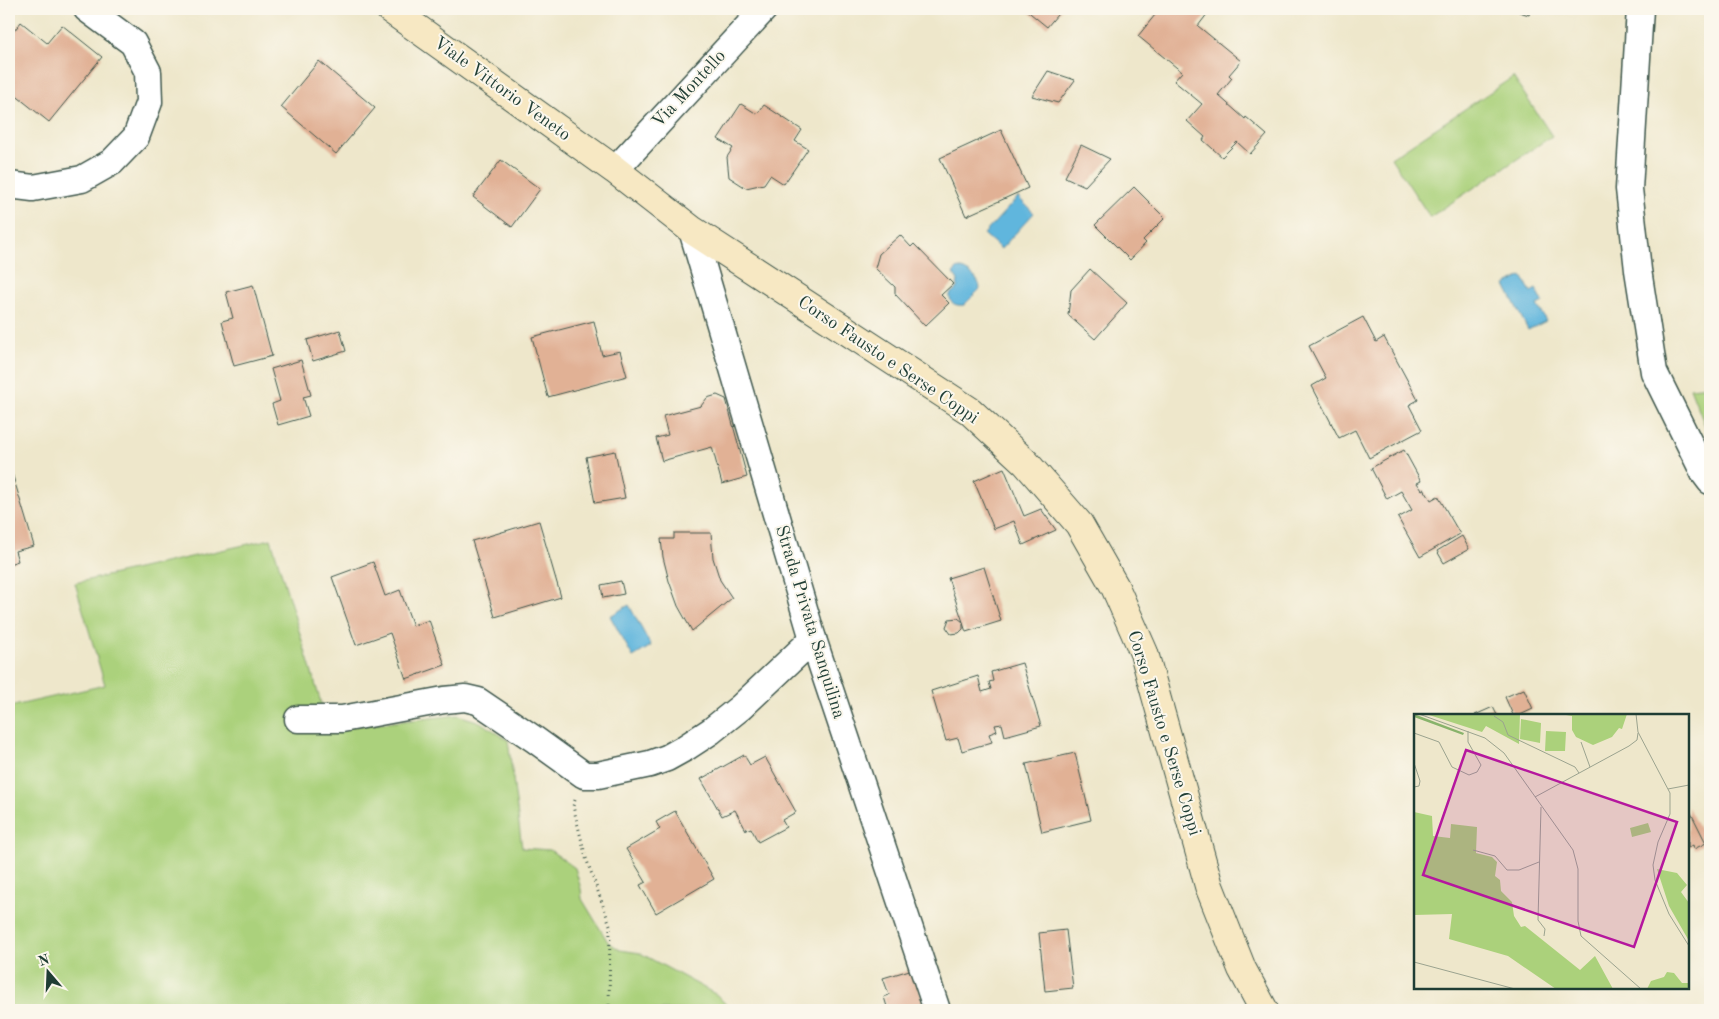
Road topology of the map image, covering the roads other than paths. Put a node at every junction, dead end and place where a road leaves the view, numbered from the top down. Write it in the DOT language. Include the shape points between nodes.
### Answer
graph roads {
  1 [pos="87,9"];
  2 [pos="390,9"];
  3 [pos="764,9"];
  4 [pos="1640,9"];
  5 [pos="615,170"];
  6 [pos="9,185"];
  7 [pos="692,230"];
  8 [pos="1710,481"];
  9 [pos="813,639"];
  10 [pos="298,719"];
  11 [pos="937,1010"];
  12 [pos="1264,1010"];
  1 -- 6 [label="street" via="133,43 148,72 149,102 136,137 112,162 82,179 33,188"];
  2 -- 5 [label="street, Viale Vittorio Veneto"];
  3 -- 5 [label="street, Via Montello"];
  4 -- 8 [label="street" via="1629,189 1638,270 1654,372"];
  5 -- 7 [label="street, Viale Vittorio Veneto"];
  7 -- 9 [label="street, Strada Privata Sanquilina"];
  7 -- 12 [label="street, Corso Fausto e Serse Coppi" via="970,411 1026,463 1078,524 1115,587 1144,653 1209,886 1242,969"];
  9 -- 10 [label="street" via="711,732 667,758 598,775 584,775 478,701 465,698 342,719"];
  9 -- 11 [label="street, Strada Privata Sanquilina"];
}
